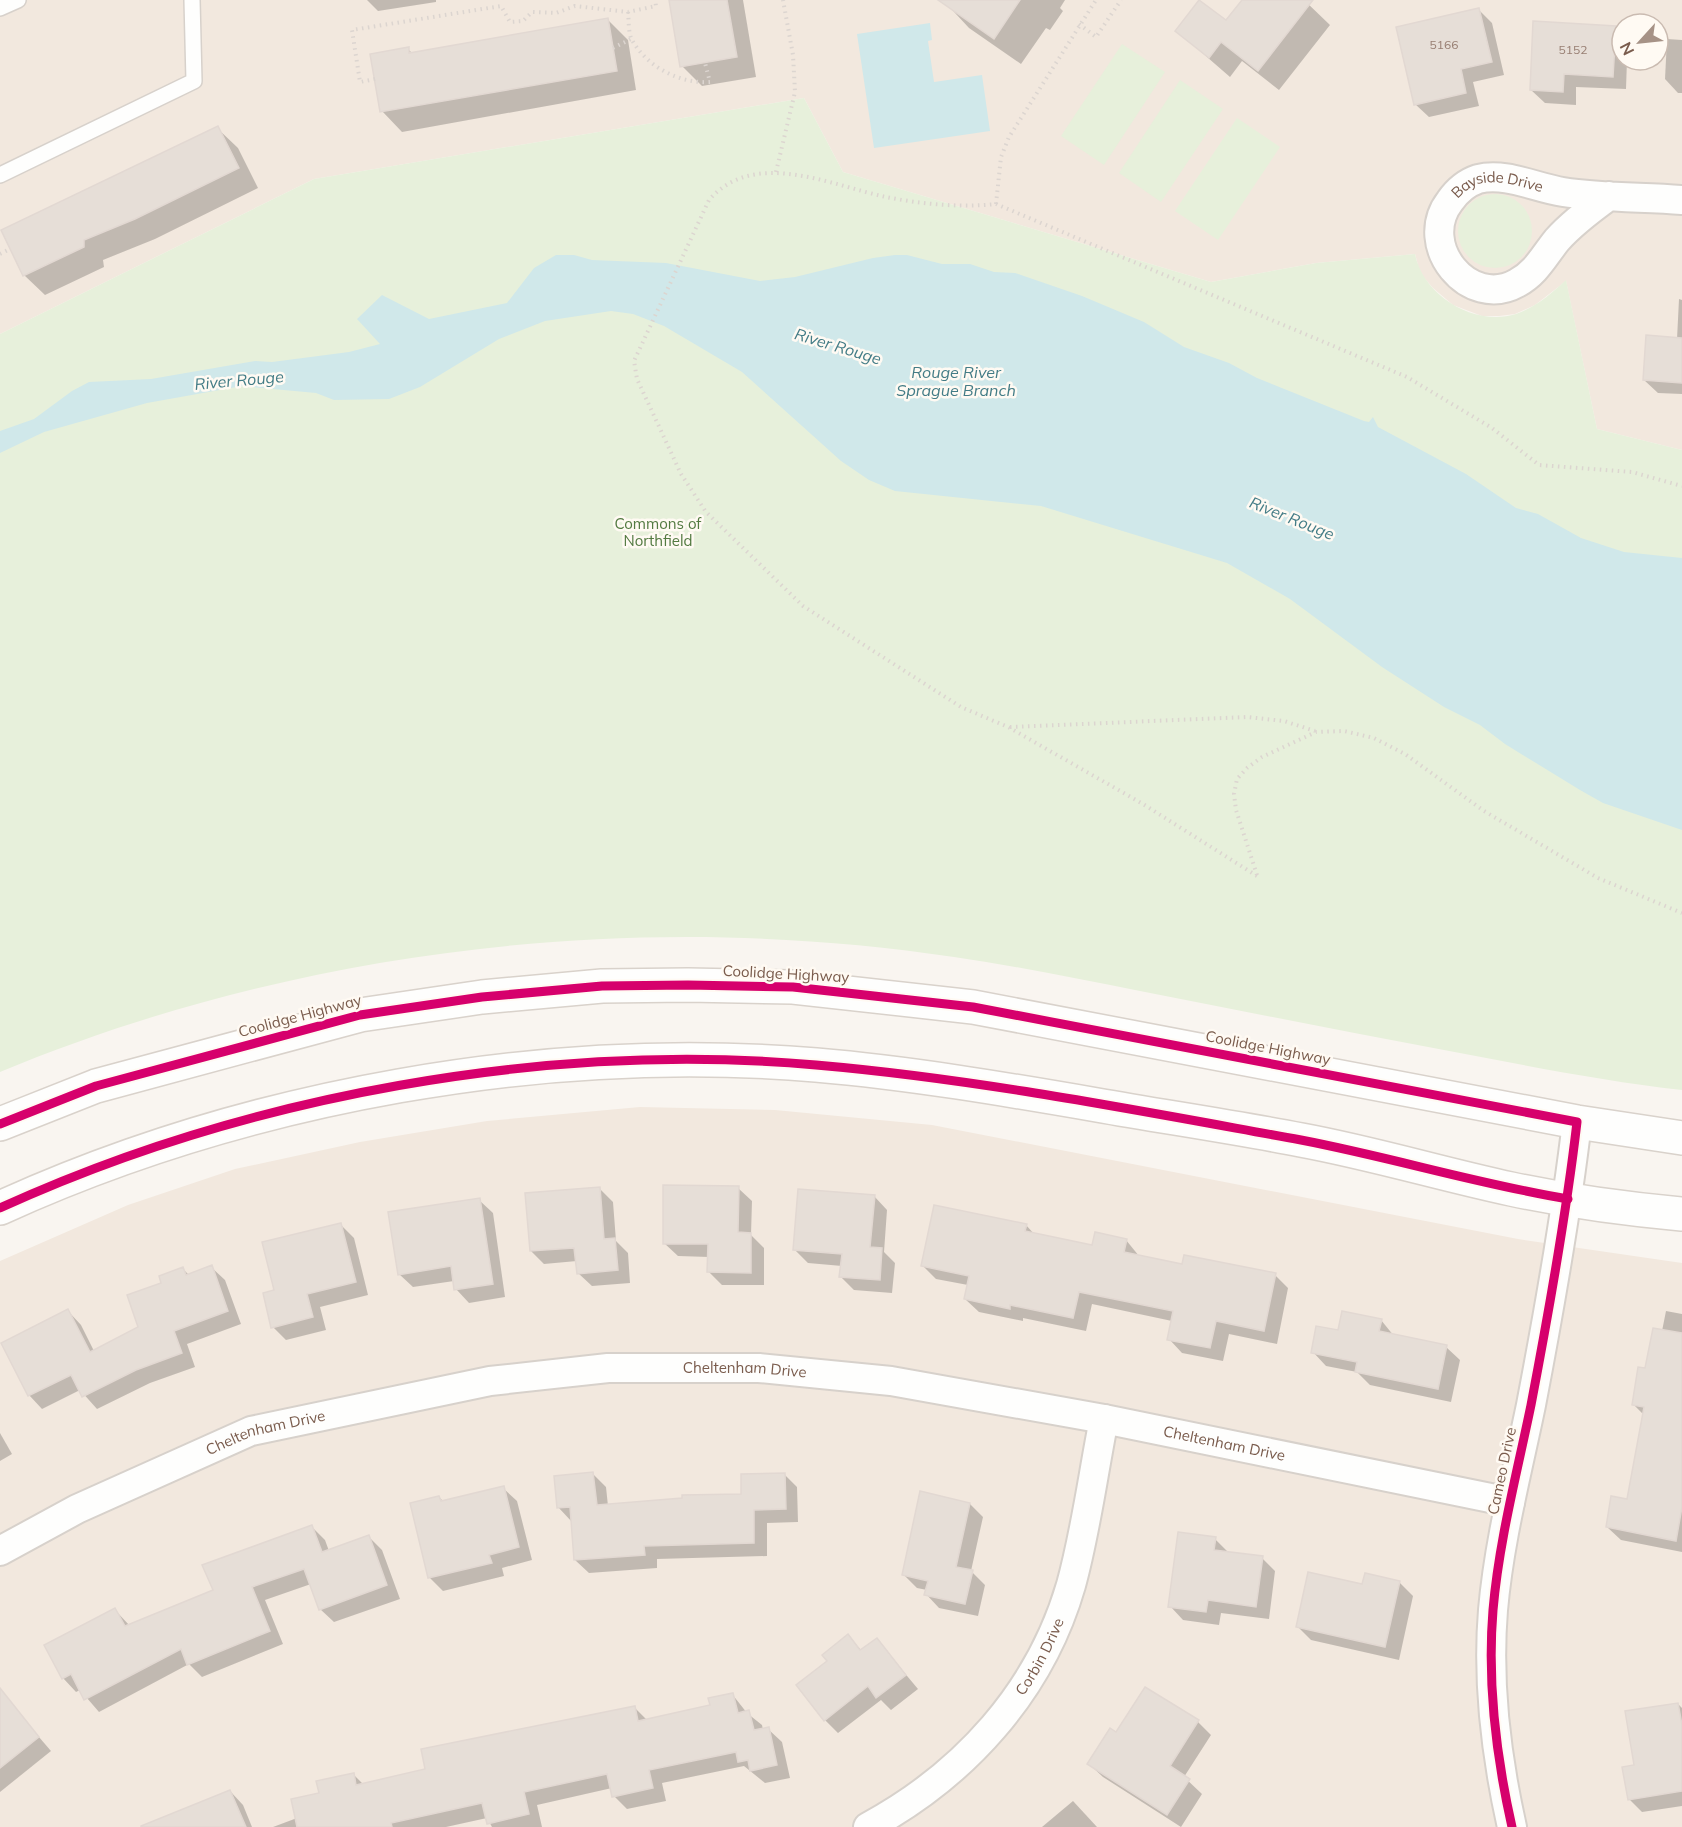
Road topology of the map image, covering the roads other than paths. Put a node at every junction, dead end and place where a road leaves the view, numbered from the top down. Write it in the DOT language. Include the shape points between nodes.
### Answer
graph roads {
  1 [pos="18,0"];
  2 [pos="192,0"];
  3 [pos="0,8"];
  4 [pos="0,175"];
  5 [pos="1609,196"];
  6 [pos="1682,200"];
  7 [pos="1577,1122"];
  8 [pos="0,1124"];
  9 [pos="1682,1138"];
  10 [pos="1568,1199"];
  11 [pos="0,1208"];
  12 [pos="1682,1214"];
  13 [pos="1104,1419"];
  14 [pos="1510,1502"];
  15 [pos="0,1551"];
  16 [pos="868,1827"];
  17 [pos="1512,1827"];
  1 -- 3 [label="lane"];
  2 -- 4 [label="lane" via="194,81"];
  5 -- 5 [label="street, Bayside Drive" via="1564,192 1509,179 1479,179 1466,185 1446,206 1439,222 1438,239 1444,258 1455,272 1473,285 1502,289 1532,274 1569,228"];
  5 -- 6 [label="street, Bayside Drive"];
  7 -- 8 [label="main road, Coolidge Highway" via="973,1007 793,987 688,984 494,995 360,1015 96,1086"];
  7 -- 9 [label="main road, Coolidge Highway"];
  7 -- 10 [label="street, Cameo Drive"];
  10 -- 11 [label="main road" via="1513,1190 1305,1141 992,1087 813,1065 719,1060 537,1068 434,1081 287,1107 145,1149"];
  10 -- 12 [label="main road"];
  10 -- 14 [label="street, Cameo Drive"];
  13 -- 14 [label="street, Cheltenham Drive"];
  13 -- 15 [label="street, Cheltenham Drive" via="891,1381 803,1371 724,1367 564,1371 490,1381 251,1431 77,1509"];
  13 -- 16 [label="street, Corbin Drive" via="1070,1586 1036,1668 991,1732 965,1758 932,1788"];
  14 -- 17 [label="street, Cameo Drive" via="1497,1579 1492,1653 1495,1733"];
}
